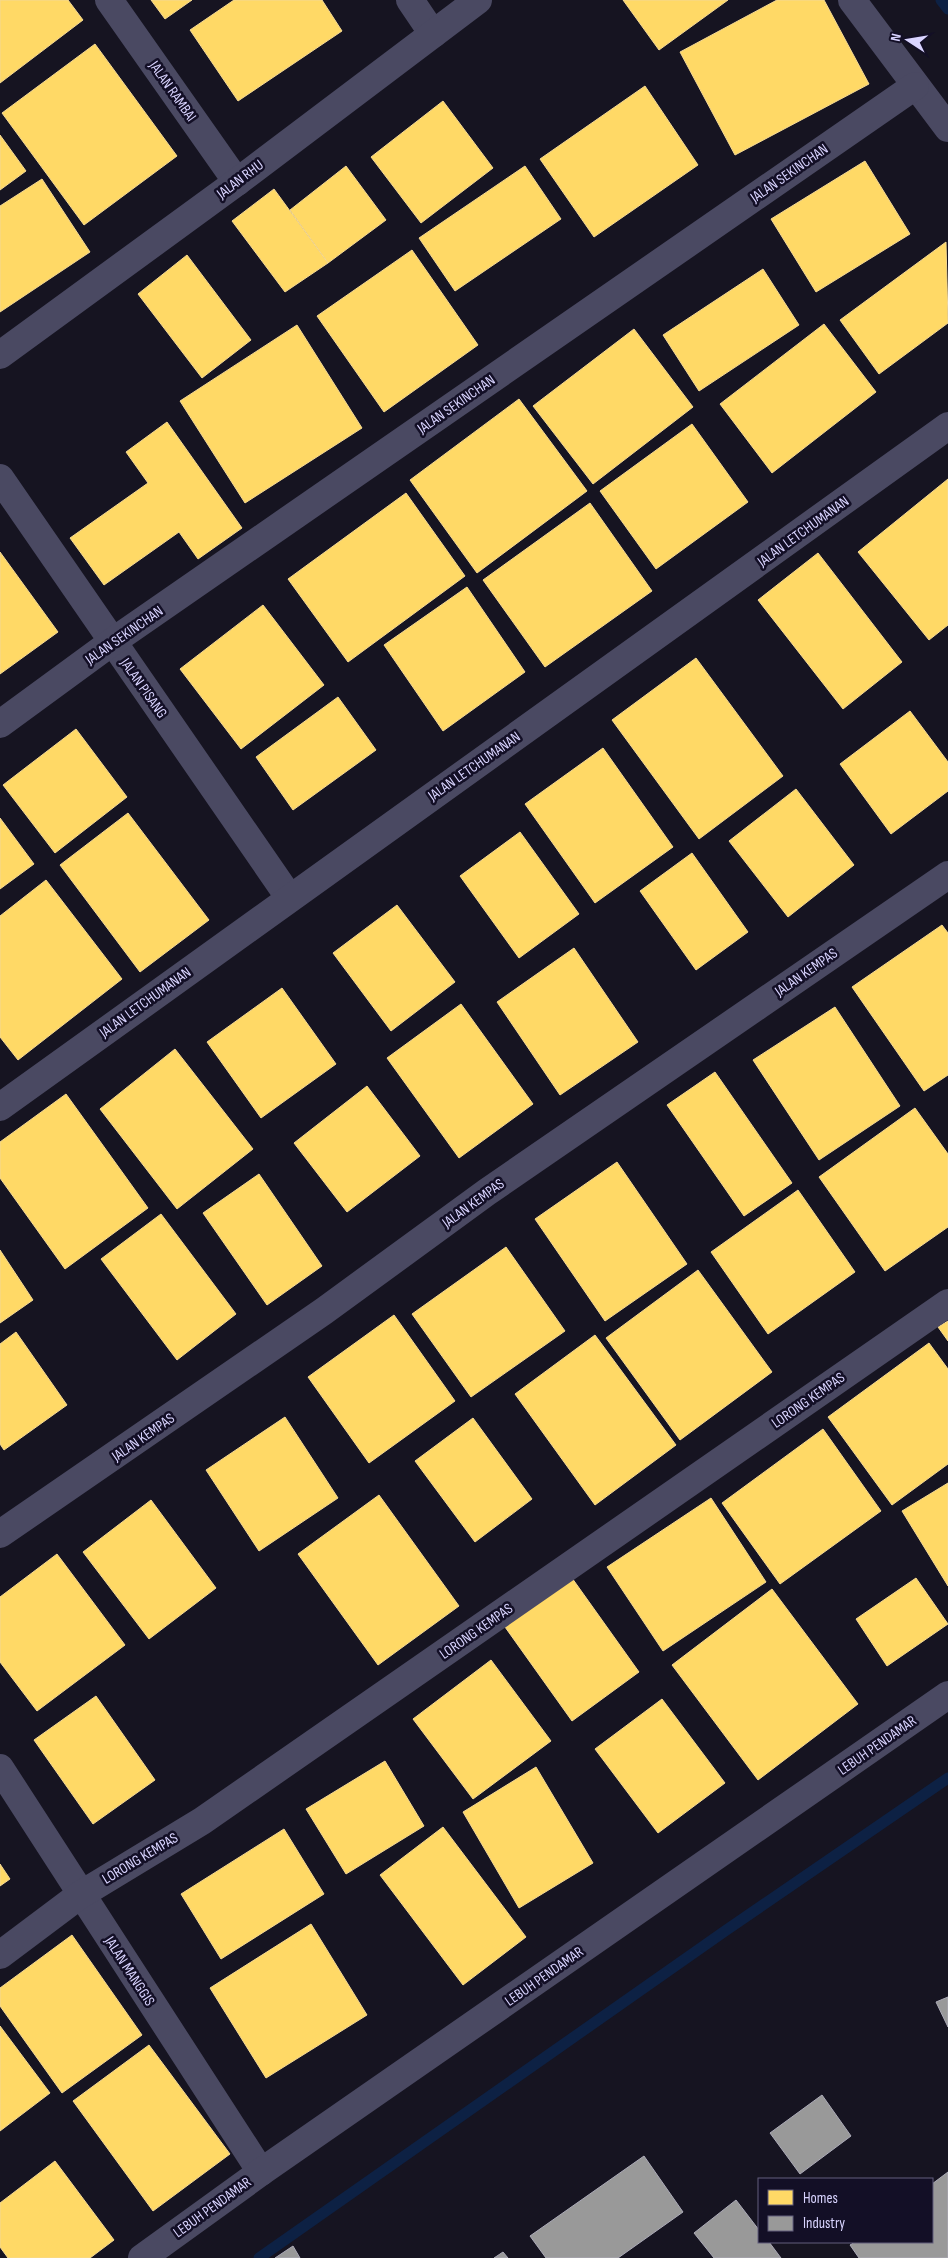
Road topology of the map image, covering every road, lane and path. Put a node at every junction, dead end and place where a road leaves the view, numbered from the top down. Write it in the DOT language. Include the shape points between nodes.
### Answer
graph roads {
  1 [pos="109,0"];
  2 [pos="410,0"];
  3 [pos="478,0"];
  4 [pos="852,0"];
  5 [pos="433,34"];
  6 [pos="914,86"];
  7 [pos="948,128"];
  8 [pos="238,182"];
  9 [pos="0,355"];
  10 [pos="948,426"];
  11 [pos="0,478"];
  12 [pos="112,642"];
  13 [pos="0,724"];
  14 [pos="948,874"];
  15 [pos="289,897"];
  16 [pos="0,1107"];
  17 [pos="948,1303"];
  18 [pos="0,1534"];
  19 [pos="948,1695"];
  20 [pos="0,1768"];
  21 [pos="80,1895"];
  22 [pos="0,1954"];
  23 [pos="260,2172"];
  24 [pos="142,2258"];
  1 -- 8 [label="street, JALAN RAMBAI"];
  2 -- 5 [label="street"];
  3 -- 5 [label="street, JALAN RHU"];
  4 -- 6 [label="street"];
  5 -- 8 [label="street, JALAN RHU"];
  6 -- 7 [label="street"];
  6 -- 12 [label="street, JALAN SEKINCHAN"];
  8 -- 9 [label="street, JALAN RHU"];
  10 -- 15 [label="street, JALAN LETCHUMANAN"];
  11 -- 12 [label="street, JALAN PISANG"];
  12 -- 13 [label="street, JALAN SEKINCHAN"];
  12 -- 15 [label="street, JALAN PISANG"];
  14 -- 18 [label="street, JALAN KEMPAS"];
  15 -- 16 [label="street, JALAN LETCHUMANAN"];
  17 -- 21 [label="street, LORONG KEMPAS" via="202,1822"];
  19 -- 23 [label="street, LEBUH PENDAMAR"];
  20 -- 21 [label="street, JALAN MANGGIS"];
  21 -- 22 [label="street, LORONG KEMPAS"];
  21 -- 23 [label="street, JALAN MANGGIS"];
  23 -- 24 [label="street, LEBUH PENDAMAR"];
}
